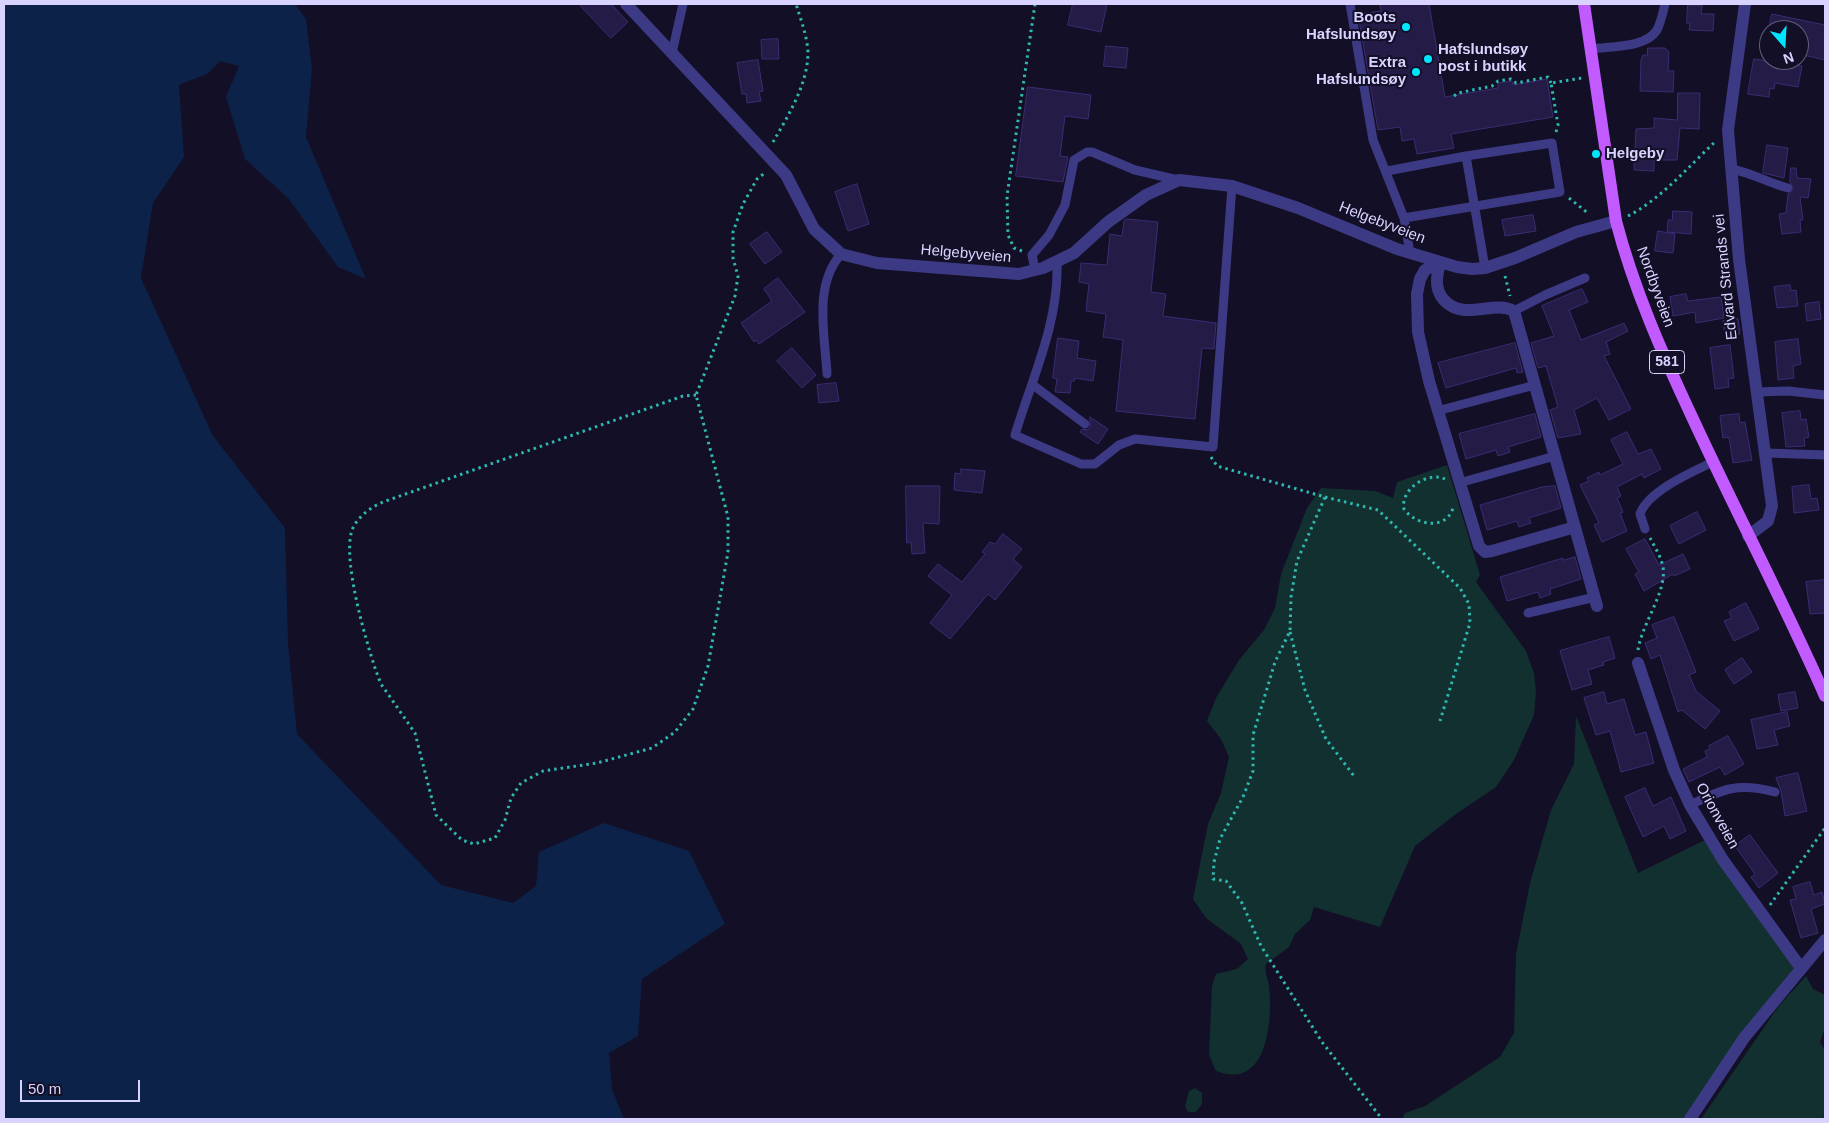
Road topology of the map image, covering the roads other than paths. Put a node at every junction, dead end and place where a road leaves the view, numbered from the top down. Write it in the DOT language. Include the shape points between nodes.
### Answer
graph roads {
  1 [pos="626,4"];
  2 [pos="683,4"];
  3 [pos="1350,4"];
  4 [pos="1584,4"];
  5 [pos="1665,4"];
  6 [pos="1745,4"];
  7 [pos="1590,49"];
  8 [pos="672,53"];
  9 [pos="1466,156"];
  10 [pos="1731,169"];
  11 [pos="1387,171"];
  12 [pos="1179,180"];
  13 [pos="1232,186"];
  14 [pos="1788,188"];
  15 [pos="1475,206"];
  16 [pos="1404,218"];
  17 [pos="1611,223"];
  18 [pos="1410,253"];
  19 [pos="841,254"];
  20 [pos="1057,262"];
  21 [pos="1440,262"];
  22 [pos="1485,268"];
  23 [pos="1035,270"];
  24 [pos="1585,278"];
  25 [pos="1514,311"];
  26 [pos="827,374"];
  27 [pos="1033,384"];
  28 [pos="1535,385"];
  29 [pos="1757,392"];
  30 [pos="1825,395"];
  31 [pos="1437,411"];
  32 [pos="1085,424"];
  33 [pos="1767,453"];
  34 [pos="1825,455"];
  35 [pos="1555,456"];
  36 [pos="1713,462"];
  37 [pos="1456,486"];
  38 [pos="1575,527"];
  39 [pos="1645,529"];
  40 [pos="1748,536"];
  41 [pos="1596,601"];
  42 [pos="1528,613"];
  43 [pos="1638,663"];
  44 [pos="1825,696"];
  45 [pos="1775,792"];
  46 [pos="1690,805"];
  47 [pos="1825,940"];
  48 [pos="1801,968"];
  49 [pos="1690,1119"];
  1 -- 8 [label="street, Helgebyveien"];
  2 -- 8 [label="lane"];
  3 -- 11 [label="lane" via="1373,140"];
  4 -- 7 [label="main road, Nordbyveien / 581"];
  5 -- 7 [label="lane" via="1657,30 1651,36 1634,43"];
  6 -- 10 [label="street, Edvard Strands vei" via="1728,130"];
  7 -- 17 [label="main road, Nordbyveien / 581"];
  8 -- 19 [label="street, Helgebyveien" via="786,174 814,228"];
  9 -- 11 [label="lane"];
  9 -- 15 [label="lane"];
  9 -- 15 [label="lane" via="1552,143 1560,192"];
  10 -- 14 [label="lane"];
  10 -- 29 [label="street, Edvard Strands vei" via="1740,268"];
  11 -- 16 [label="lane"];
  12 -- 13 [label="street, Helgebyveien"];
  12 -- 20 [label="street, Helgebyveien" via="1146,195 1108,222 1074,253"];
  12 -- 23 [label="lane" via="1135,170 1092,152 1078,157 1071,166 1065,205 1049,235 1032,254"];
  13 -- 18 [label="street, Helgebyveien" via="1298,208"];
  13 -- 27 [label="lane" via="1213,447 1135,439 1095,464 1081,464 1015,434"];
  15 -- 16 [label="lane"];
  15 -- 22 [label="lane"];
  16 -- 18 [label="lane"];
  17 -- 22 [label="street, Helgebyveien" via="1576,232"];
  17 -- 36 [label="main road, Nordbyveien / 581" via="1648,318"];
  18 -- 21 [label="street, Helgebyveien"];
  19 -- 23 [label="street, Helgebyveien" via="877,263 1019,274"];
  19 -- 26 [label="lane" via="825,283 823,334"];
  20 -- 23 [label="street, Helgebyveien"];
  20 -- 27 [label="lane" via="1058,287"];
  21 -- 22 [label="street, Helgebyveien" via="1472,269"];
  21 -- 25 [label="street" via="1437,287 1448,304 1466,310 1504,308"];
  21 -- 31 [label="street, Helgebyveien" via="1425,270 1420,279 1416,316"];
  24 -- 25 [label="lane"];
  25 -- 28 [label="street"];
  27 -- 32 [label="lane"];
  28 -- 31 [label="lane"];
  28 -- 35 [label="street"];
  29 -- 30 [label="lane"];
  29 -- 33 [label="street, Edvard Strands vei"];
  31 -- 37 [label="street, Helgebyveien"];
  33 -- 34 [label="lane"];
  33 -- 40 [label="street, Edvard Strands vei" via="1771,515 1764,526"];
  35 -- 37 [label="lane"];
  35 -- 38 [label="street"];
  36 -- 39 [label="lane" via="1674,482 1646,503 1640,514"];
  36 -- 40 [label="main road, Nordbyveien / 581"];
  37 -- 38 [label="street, Helgebyveien" via="1479,546 1485,552"];
  38 -- 41 [label="street"];
  40 -- 44 [label="main road, Nordbyveien / 581"];
  41 -- 42 [label="lane"];
  43 -- 46 [label="street, Orionveien" via="1674,770"];
  45 -- 46 [label="lane" via="1735,786"];
  46 -- 48 [label="street, Orionveien" via="1723,860"];
  47 -- 48 [label="street"];
  48 -- 49 [label="street" via="1744,1038"];
}
